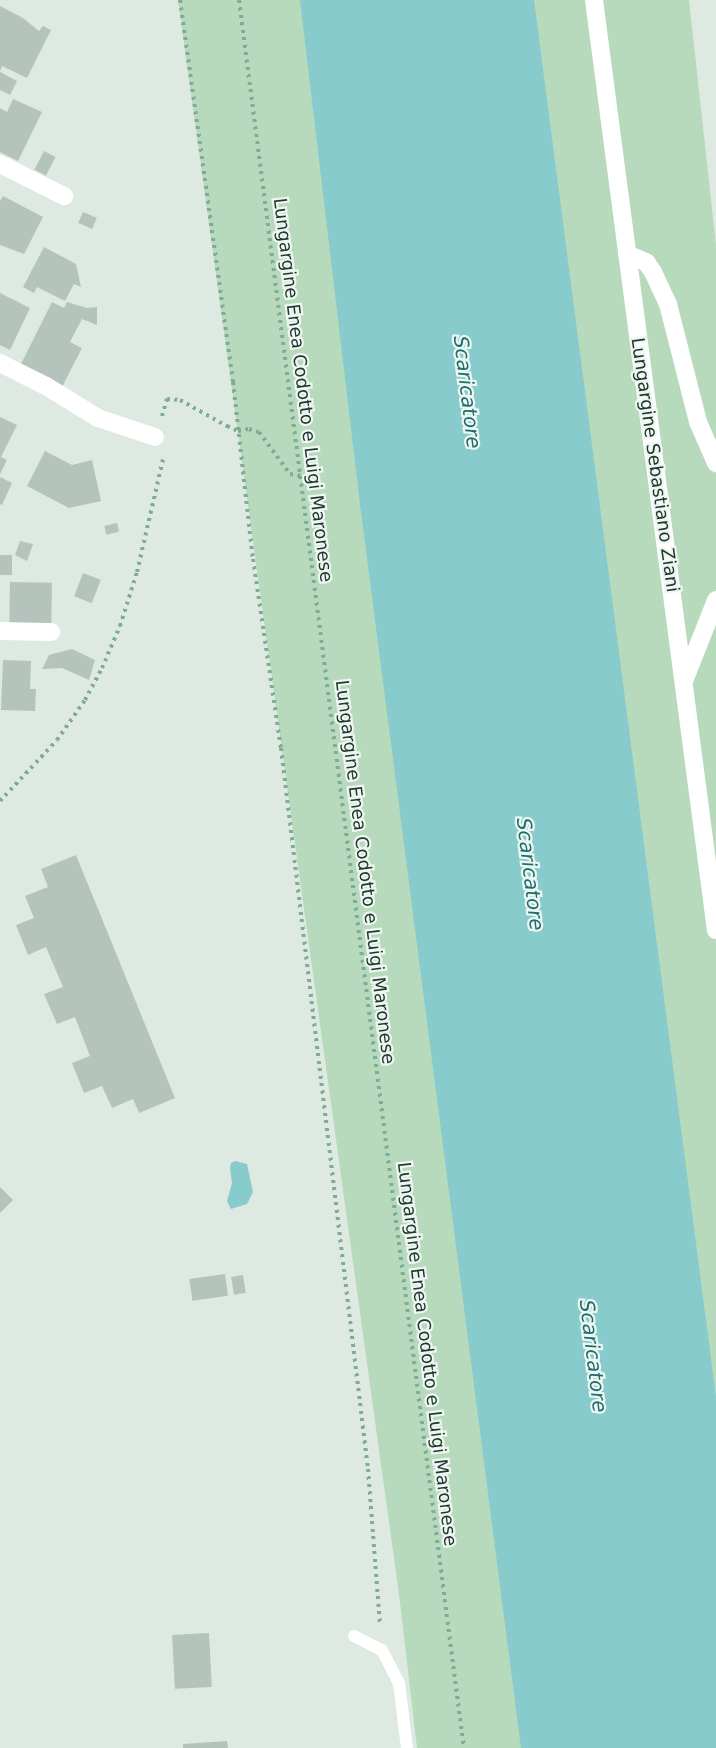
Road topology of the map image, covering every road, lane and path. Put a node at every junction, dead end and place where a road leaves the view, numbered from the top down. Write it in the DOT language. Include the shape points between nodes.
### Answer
graph roads {
  1 [pos="180,0"];
  2 [pos="238,0"];
  3 [pos="594,0"];
  4 [pos="0,164"];
  5 [pos="64,196"];
  6 [pos="627,254"];
  7 [pos="0,363"];
  8 [pos="238,431"];
  9 [pos="155,437"];
  10 [pos="716,463"];
  11 [pos="302,476"];
  12 [pos="716,600"];
  13 [pos="0,631"];
  14 [pos="51,632"];
  15 [pos="684,681"];
  16 [pos="0,801"];
  17 [pos="716,930"];
  18 [pos="354,1636"];
  19 [pos="382,1650"];
  20 [pos="407,1748"];
  21 [pos="464,1748"];
  1 -- 8 [label="path"];
  2 -- 11 [label="path, Lungargine Enea Codotto e Luigi Maronese"];
  3 -- 6 [label="street, Lungargine Sebastiano Ziani"];
  4 -- 5 [label="street"];
  6 -- 10 [label="street" via="646,262 668,304 698,422"];
  6 -- 15 [label="street, Lungargine Sebastiano Ziani"];
  7 -- 9 [label="street" via="98,418"];
  8 -- 9 [label="path" via="180,400 167,399"];
  8 -- 11 [label="path" via="259,432 290,474"];
  8 -- 19 [label="path" via="281,748 368,1469"];
  9 -- 16 [label="path" via="164,451 162,467 120,626 85,700 57,740"];
  11 -- 21 [label="path, Lungargine Enea Codotto e Luigi Maronese"];
  12 -- 15 [label="street"];
  13 -- 14 [label="street"];
  15 -- 17 [label="street, Lungargine Sebastiano Ziani"];
  18 -- 19 [label="lane"];
  19 -- 20 [label="lane" via="399,1683"];
}
